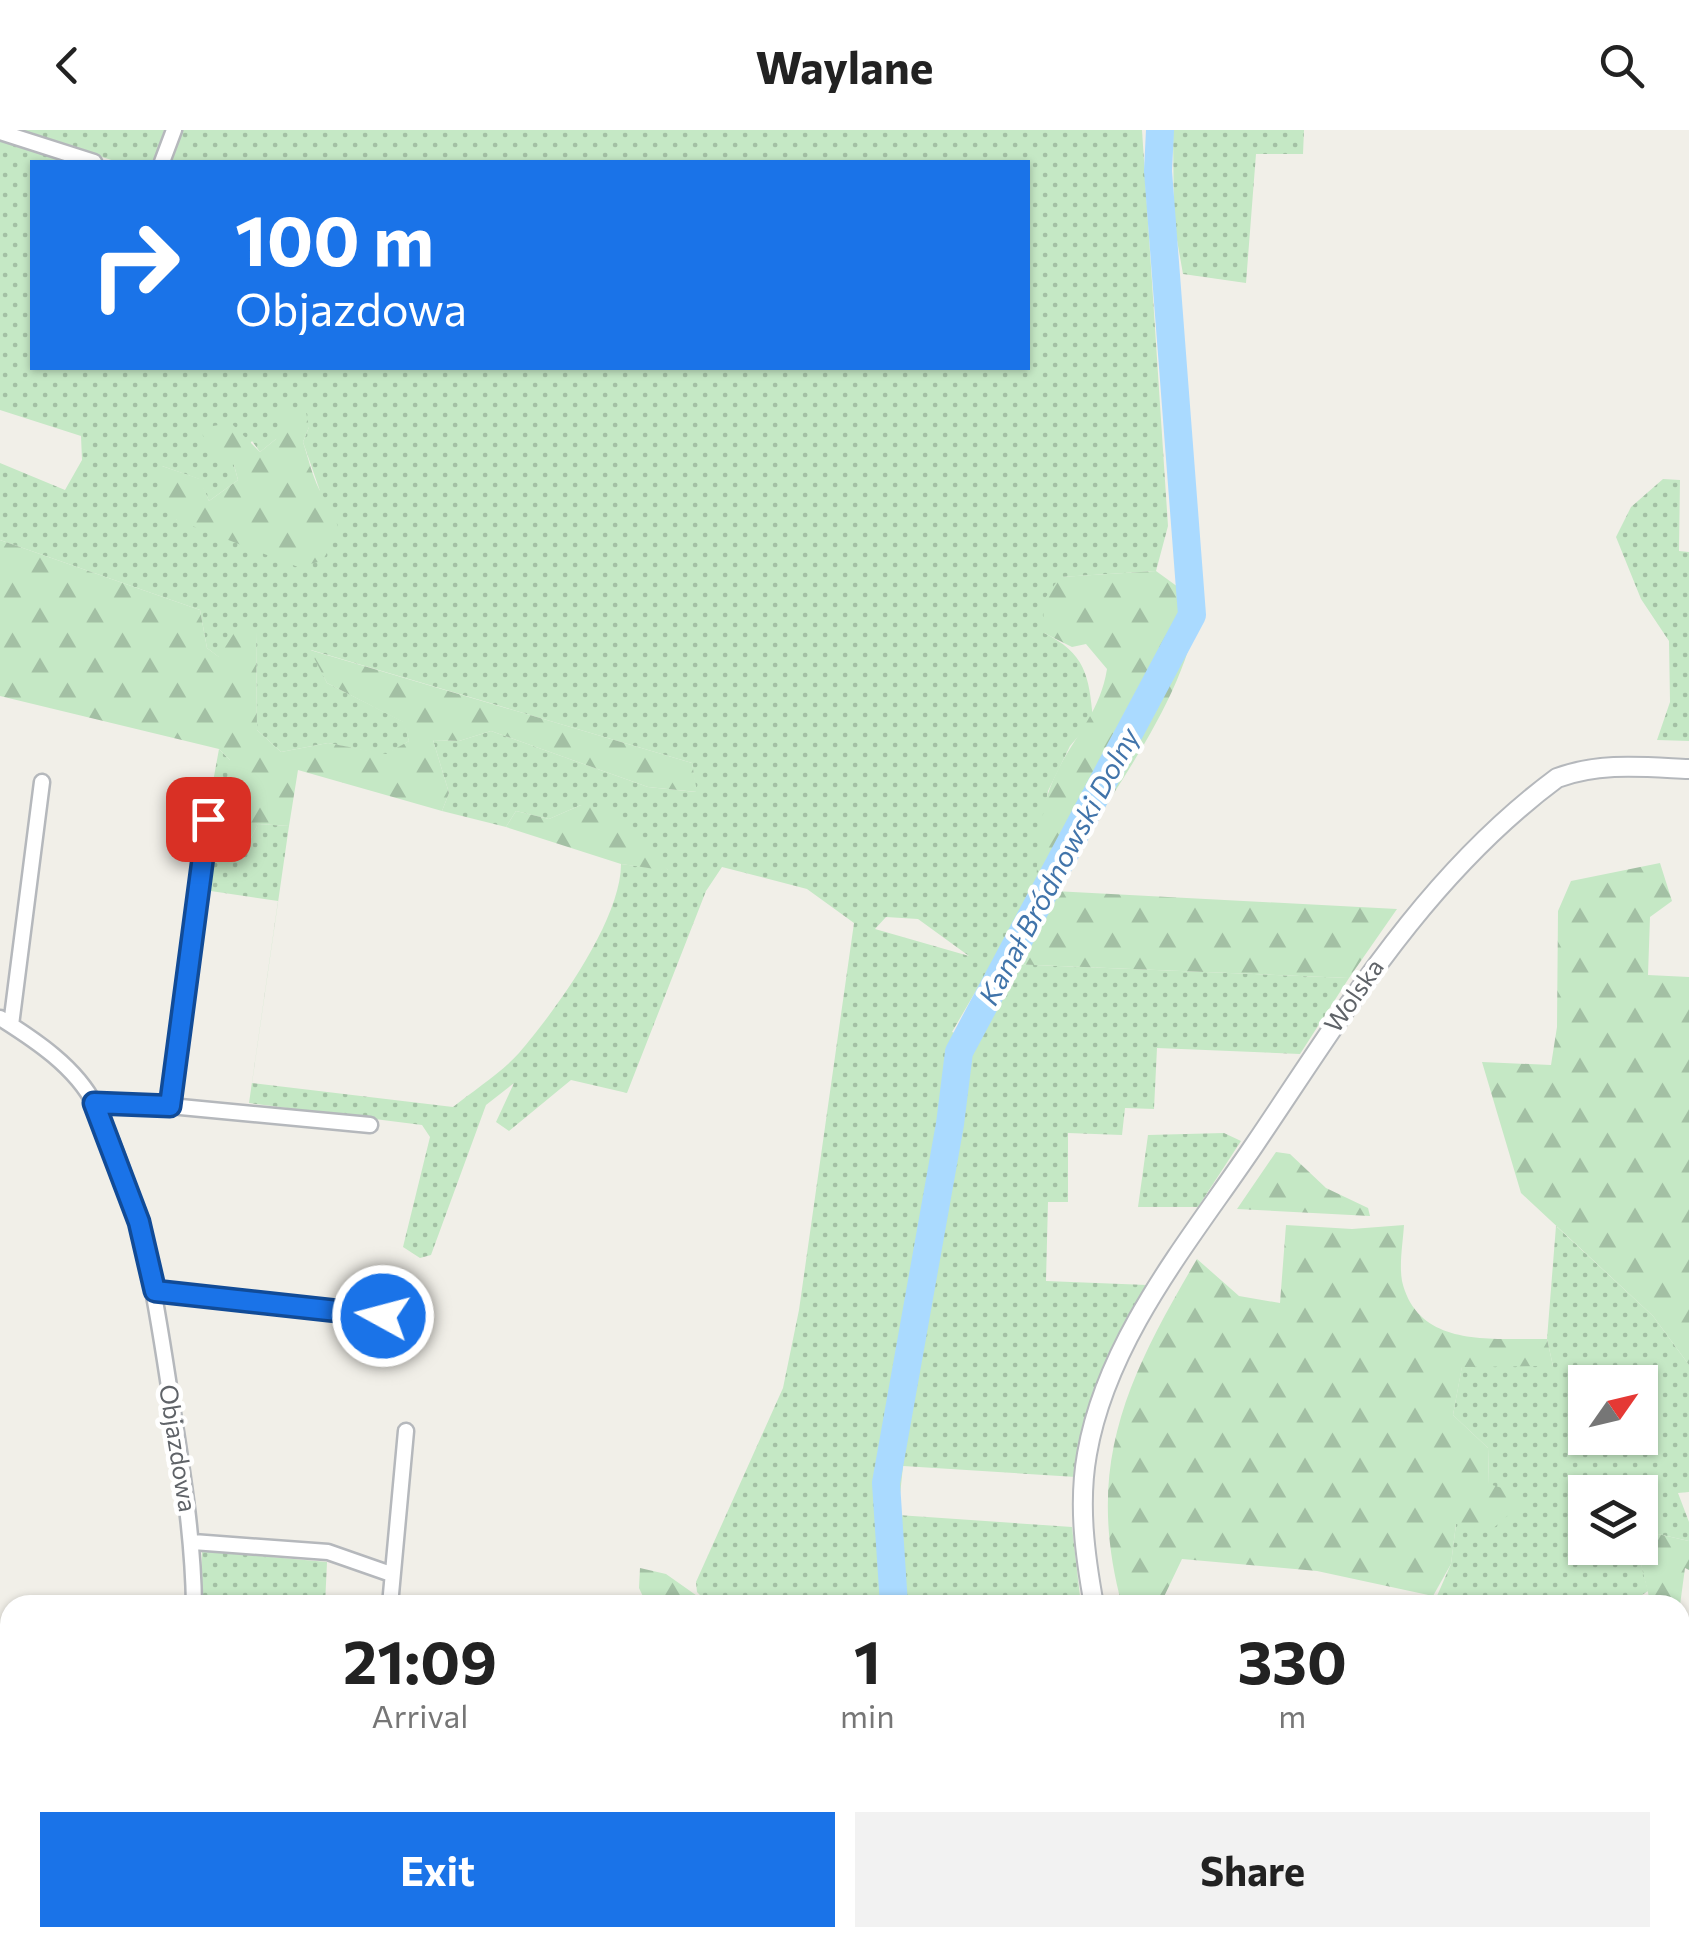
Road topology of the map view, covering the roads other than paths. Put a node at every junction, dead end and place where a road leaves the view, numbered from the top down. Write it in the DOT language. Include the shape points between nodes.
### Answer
graph roads {
  1 [pos="174,130"];
  2 [pos="0,132"];
  3 [pos="88,160"];
  4 [pos="163,160"];
  5 [pos="1689,768"];
  6 [pos="42,782"];
  7 [pos="208,819"];
  8 [pos="6,1021"];
  9 [pos="94,1103"];
  10 [pos="170,1106"];
  11 [pos="370,1125"];
  12 [pos="155,1291"];
  13 [pos="383,1316"];
  14 [pos="406,1431"];
  15 [pos="193,1542"];
  16 [pos="391,1574"];
  17 [pos="194,1595"];
  18 [pos="390,1595"];
  19 [pos="1093,1595"];
  1 -- 4 [label="street"];
  2 -- 3 [label="street"];
  5 -- 19 [label="street, Wolska" via="1597,767 1557,778 1418,910 1351,996 1156,1290 1119,1358 1087,1454 1082,1518"];
  6 -- 8 [label="street, Objazdowa"];
  7 -- 10 [label="street"];
  8 -- 9 [label="street, Objazdowa" via="69,1069"];
  9 -- 10 [label="street"];
  9 -- 12 [label="street, Objazdowa" via="139,1222"];
  10 -- 11 [label="street"];
  12 -- 13 [label="street"];
  12 -- 15 [label="street, Objazdowa"];
  14 -- 16 [label="street"];
  15 -- 16 [label="street" via="328,1552"];
  15 -- 17 [label="street, Objazdowa"];
  16 -- 18 [label="street"];
}
